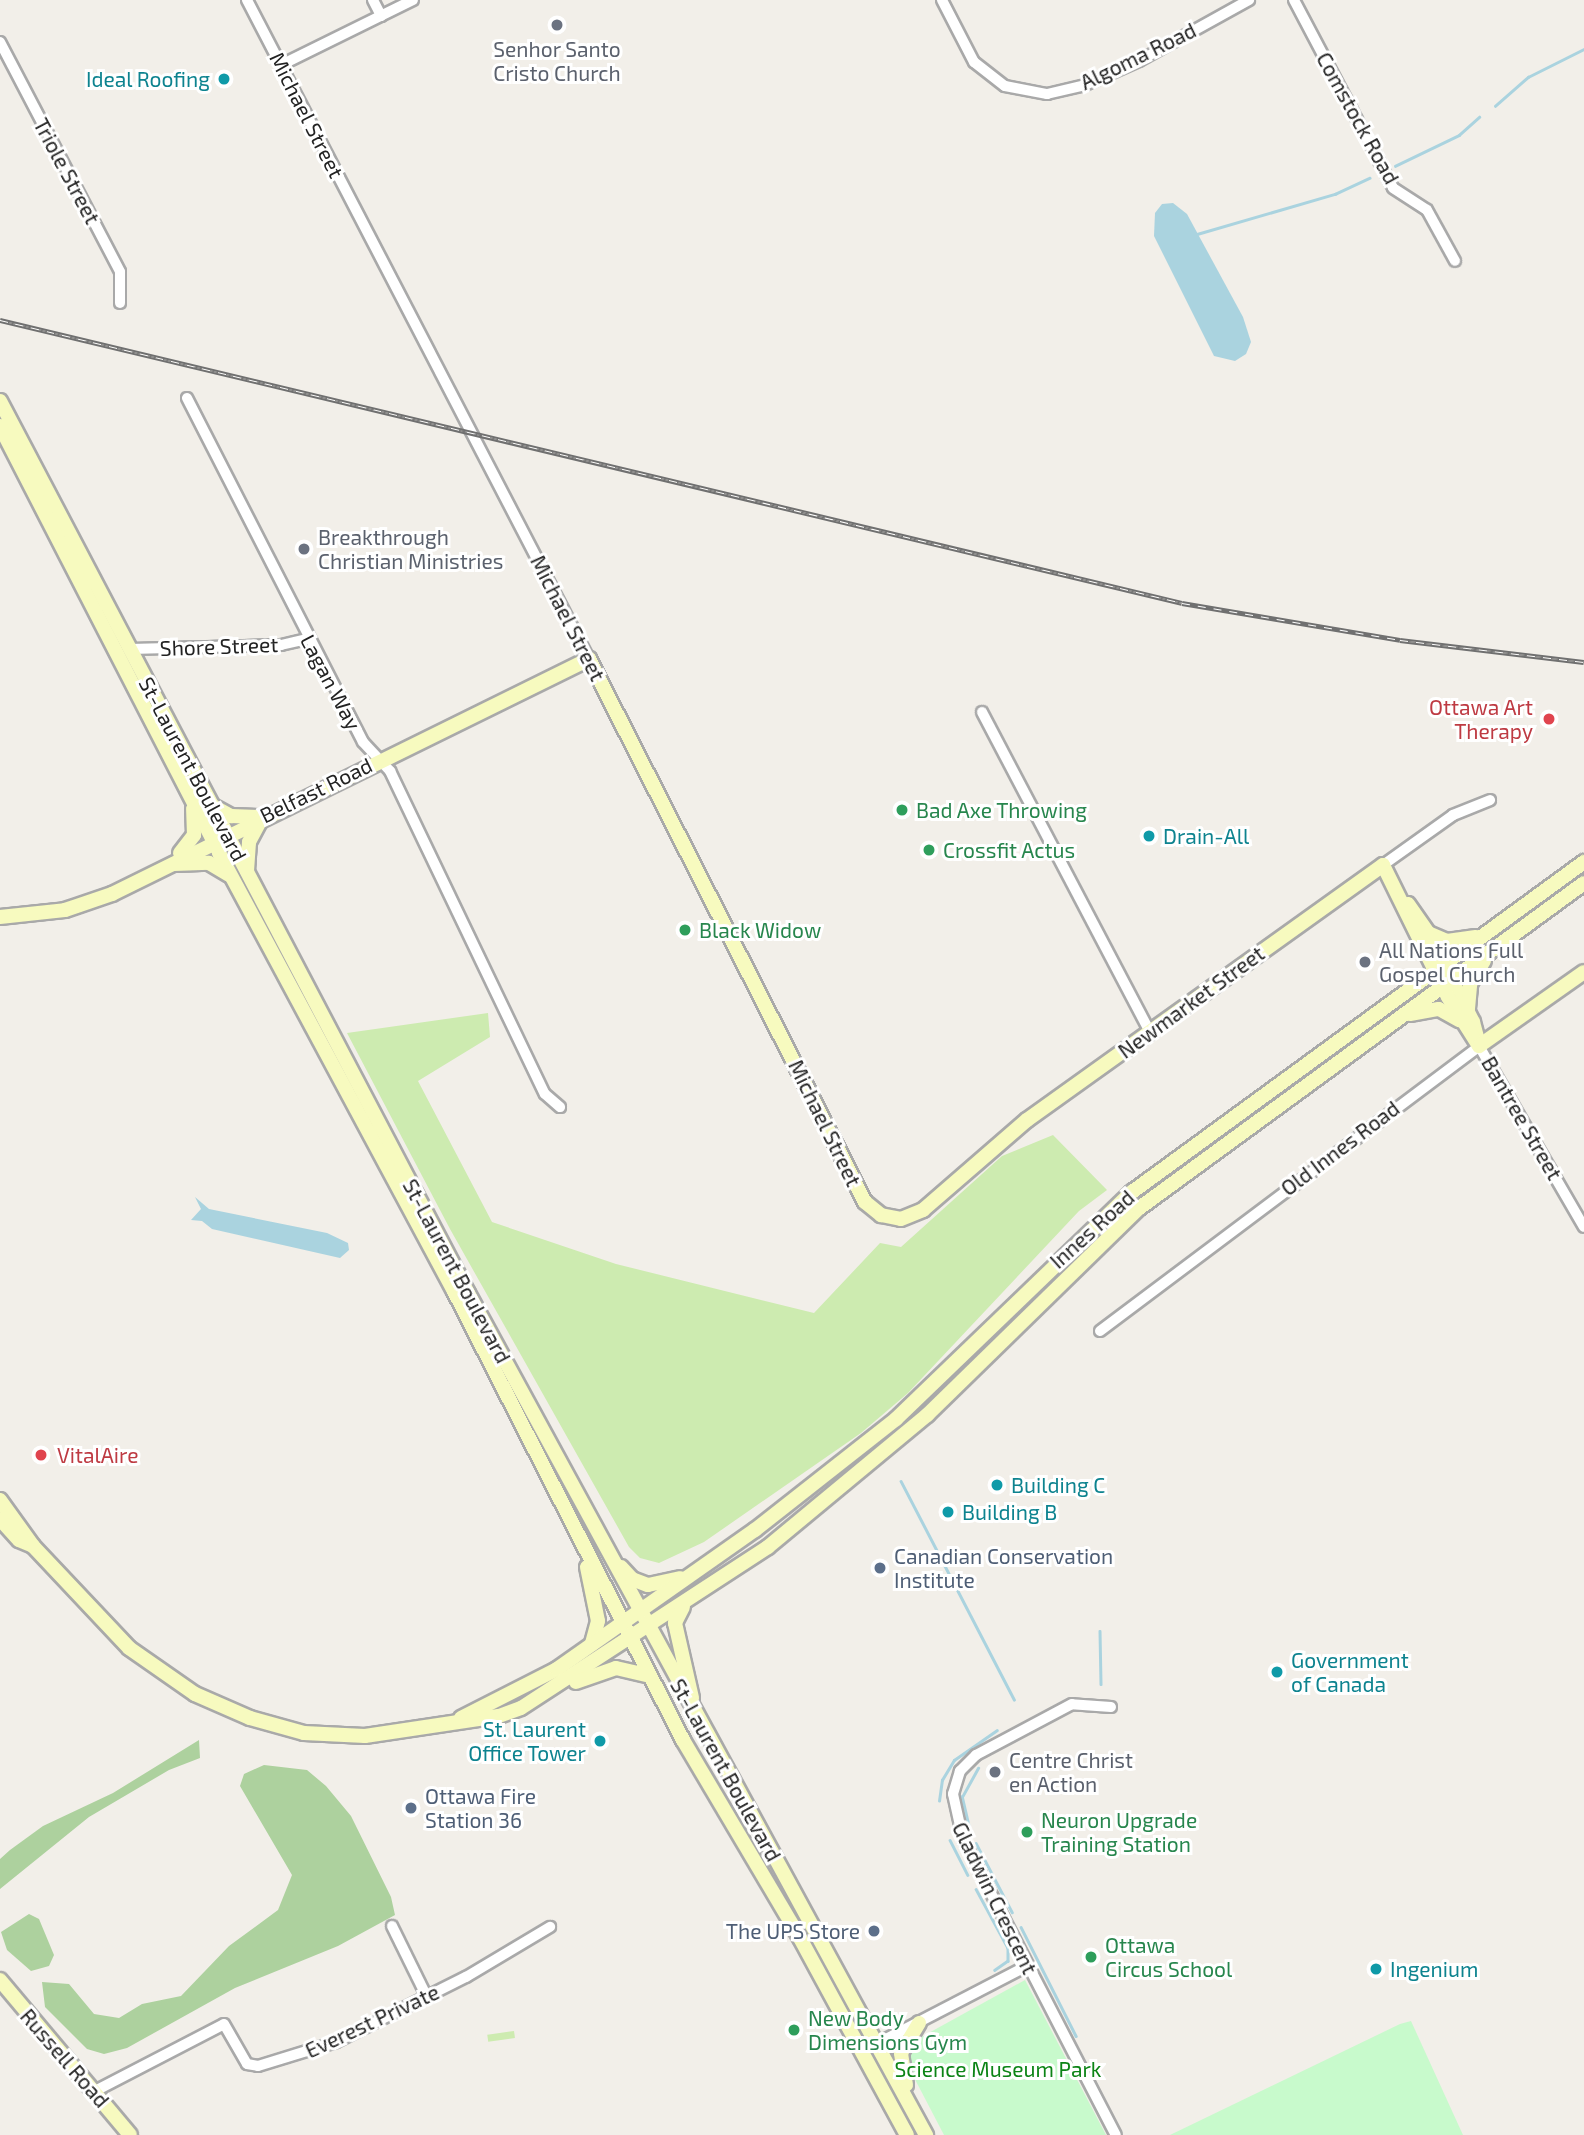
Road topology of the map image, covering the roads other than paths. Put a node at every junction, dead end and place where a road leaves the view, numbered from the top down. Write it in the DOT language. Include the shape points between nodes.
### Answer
graph roads {
  1 [pos="247,0"];
  2 [pos="373,0"];
  3 [pos="413,0"];
  4 [pos="942,0"];
  5 [pos="1249,0"];
  6 [pos="1294,0"];
  7 [pos="381,16"];
  8 [pos="0,42"];
  9 [pos="281,65"];
  10 [pos="1455,261"];
  11 [pos="120,303"];
  12 [pos="187,398"];
  13 [pos="0,401"];
  14 [pos="0,426"];
  15 [pos="307,639"];
  16 [pos="130,649"];
  17 [pos="589,659"];
  18 [pos="982,712"];
  19 [pos="377,760"];
  20 [pos="191,797"];
  21 [pos="1490,800"];
  22 [pos="211,805"];
  23 [pos="263,816"];
  24 [pos="228,834"];
  25 [pos="213,841"];
  26 [pos="1584,862"];
  27 [pos="169,864"];
  28 [pos="1383,865"];
  29 [pos="247,873"];
  30 [pos="233,878"];
  31 [pos="1584,883"];
  32 [pos="1400,895"];
  33 [pos="0,917"];
  34 [pos="1428,933"];
  35 [pos="1481,936"];
  36 [pos="1492,950"];
  37 [pos="1439,965"];
  38 [pos="1584,972"];
  39 [pos="1447,983"];
  40 [pos="1464,1016"];
  41 [pos="1398,1018"];
  42 [pos="1150,1032"];
  43 [pos="1479,1045"];
  44 [pos="560,1107"];
  45 [pos="418,1210"];
  46 [pos="901,1219"];
  47 [pos="1584,1227"];
  48 [pos="461,1292"];
  49 [pos="1100,1331"];
  50 [pos="0,1500"];
  51 [pos="0,1519"];
  52 [pos="573,1525"];
  53 [pos="33,1546"];
  54 [pos="606,1552"];
  55 [pos="695,1573"];
  56 [pos="684,1606"];
  57 [pos="639,1611"];
  58 [pos="623,1621"];
  59 [pos="648,1628"];
  60 [pos="632,1638"];
  61 [pos="592,1644"];
  62 [pos="649,1676"];
  63 [pos="552,1691"];
  64 [pos="1111,1707"];
  65 [pos="698,1719"];
  66 [pos="451,1723"];
  67 [pos="392,1926"];
  68 [pos="550,1927"];
  69 [pos="1027,1966"];
  70 [pos="0,1980"];
  71 [pos="427,1997"];
  72 [pos="919,2023"];
  73 [pos="878,2044"];
  74 [pos="863,2051"];
  75 [pos="95,2091"];
  76 [pos="916,2116"];
  77 [pos="130,2135"];
  78 [pos="907,2135"];
  79 [pos="926,2135"];
  80 [pos="1116,2135"];
  1 -- 9 [label="street, Michael Street"];
  2 -- 7 [label="street"];
  3 -- 7 [label="street"];
  4 -- 5 [label="street, Algoma Road" via="974,62 1005,86 1047,94 1085,85 1139,61"];
  6 -- 10 [label="street, Comstock Road" via="1394,188 1427,210"];
  7 -- 9 [label="street"];
  8 -- 11 [label="street, Triole Street" via="120,272"];
  9 -- 17 [label="street, Michael Street"];
  12 -- 15 [label="street, Lagan Way"];
  13 -- 16 [label="main road, St-Laurent Boulevard"];
  14 -- 20 [label="main road, St-Laurent Boulevard"];
  15 -- 16 [label="street, Shore Street" via="281,645"];
  15 -- 19 [label="street, Lagan Way" via="363,743"];
  16 -- 22 [label="main road, St-Laurent Boulevard"];
  17 -- 19 [label="main road, Belfast Road"];
  17 -- 46 [label="main road, Michael Street" via="864,1202 881,1215"];
  18 -- 42 [label="street"];
  19 -- 23 [label="main road, Belfast Road"];
  19 -- 44 [label="street, Lagan Way" via="390,771 545,1094"];
  20 -- 25 [label="main road, St-Laurent Boulevard"];
  20 -- 27 [label="main road" via="194,835"];
  21 -- 28 [label="street, Newmarket Street" via="1453,815"];
  22 -- 23 [label="main road" via="236,817"];
  22 -- 24 [label="main road, St-Laurent Boulevard"];
  23 -- 24 [label="main road, Belfast Road"];
  23 -- 29 [label="main road" via="249,842"];
  24 -- 25 [label="main road, Belfast Road"];
  24 -- 29 [label="main road, St-Laurent Boulevard"];
  25 -- 27 [label="main road, Belfast Road"];
  25 -- 30 [label="main road, St-Laurent Boulevard"];
  26 -- 35 [label="main road, Innes Road"];
  27 -- 30 [label="main road" via="209,863"];
  27 -- 33 [label="main road, Belfast Road" via="111,894 65,910"];
  28 -- 32 [label="main road, Bantree Street"];
  28 -- 42 [label="main road, Newmarket Street"];
  29 -- 45 [label="main road, St-Laurent Boulevard"];
  30 -- 45 [label="main road, St-Laurent Boulevard"];
  31 -- 36 [label="main road, Innes Road"];
  32 -- 34 [label="main road, Bantree Street"];
  32 -- 37 [label="main road, Bantree Street"];
  34 -- 35 [label="main road" via="1447,941"];
  34 -- 37 [label="main road, Bantree Street"];
  35 -- 37 [label="main road, Innes Road"];
  36 -- 39 [label="main road, Innes Road"];
  36 -- 40 [label="main road" via="1472,979"];
  37 -- 39 [label="main road, Bantree Street"];
  37 -- 55 [label="main road, Innes Road" via="1132,1192 897,1419"];
  38 -- 43 [label="main road, Old Innes Road"];
  39 -- 40 [label="main road, Bantree Street"];
  39 -- 41 [label="main road, Innes Road"];
  40 -- 41 [label="main road" via="1434,1009"];
  40 -- 43 [label="main road, Bantree Street"];
  41 -- 56 [label="main road, Innes Road" via="1138,1209 911,1429 768,1547"];
  42 -- 46 [label="main road, Newmarket Street" via="1027,1120 923,1210"];
  43 -- 47 [label="street, Bantree Street"];
  43 -- 49 [label="street, Old Innes Road"];
  45 -- 48 [label="main road, St-Laurent Boulevard"];
  48 -- 52 [label="main road, St-Laurent Boulevard"];
  48 -- 54 [label="main road, St-Laurent Boulevard"];
  50 -- 53 [label="main road"];
  51 -- 53 [label="main road" via="19,1540"];
  52 -- 58 [label="main road, St-Laurent Boulevard"];
  52 -- 61 [label="main road" via="596,1602 598,1622"];
  53 -- 66 [label="main road" via="130,1648 195,1694 250,1718 304,1733 343,1736 406,1732"];
  54 -- 55 [label="main road" via="632,1579 645,1584"];
  54 -- 57 [label="main road, St-Laurent Boulevard"];
  55 -- 57 [label="main road, Innes Road"];
  56 -- 59 [label="main road, Innes Road"];
  56 -- 65 [label="main road" via="676,1630"];
  57 -- 58 [label="main road, Innes Road"];
  57 -- 59 [label="main road, St-Laurent Boulevard"];
  58 -- 60 [label="main road, St-Laurent Boulevard"];
  58 -- 61 [label="main road, Innes Road"];
  59 -- 60 [label="main road, Innes Road"];
  59 -- 65 [label="main road, St-Laurent Boulevard"];
  60 -- 62 [label="main road, St-Laurent Boulevard"];
  60 -- 63 [label="main road, Innes Road"];
  61 -- 66 [label="main road, Innes Road" via="533,1684"];
  62 -- 63 [label="main road" via="617,1668"];
  62 -- 74 [label="main road, St-Laurent Boulevard"];
  63 -- 66 [label="main road" via="499,1716"];
  64 -- 69 [label="street, Gladwin Crescent" via="1072,1704 976,1755 960,1772 953,1794 958,1828"];
  65 -- 73 [label="main road, St-Laurent Boulevard"];
  67 -- 71 [label="street"];
  68 -- 71 [label="street, Everest Private"];
  69 -- 72 [label="street"];
  69 -- 80 [label="street, Gladwin Crescent"];
  70 -- 75 [label="main road, Russell Road"];
  71 -- 75 [label="street, Everest Private" via="336,2042 258,2066 247,2064 224,2024 174,2046"];
  72 -- 73 [label="street"];
  72 -- 76 [label="main road" via="907,2037 901,2056"];
  73 -- 74 [label="street"];
  73 -- 76 [label="main road, St-Laurent Boulevard"];
  74 -- 78 [label="main road, St-Laurent Boulevard"];
  75 -- 77 [label="main road, Russell Road"];
  76 -- 79 [label="main road, St-Laurent Boulevard"];
}
